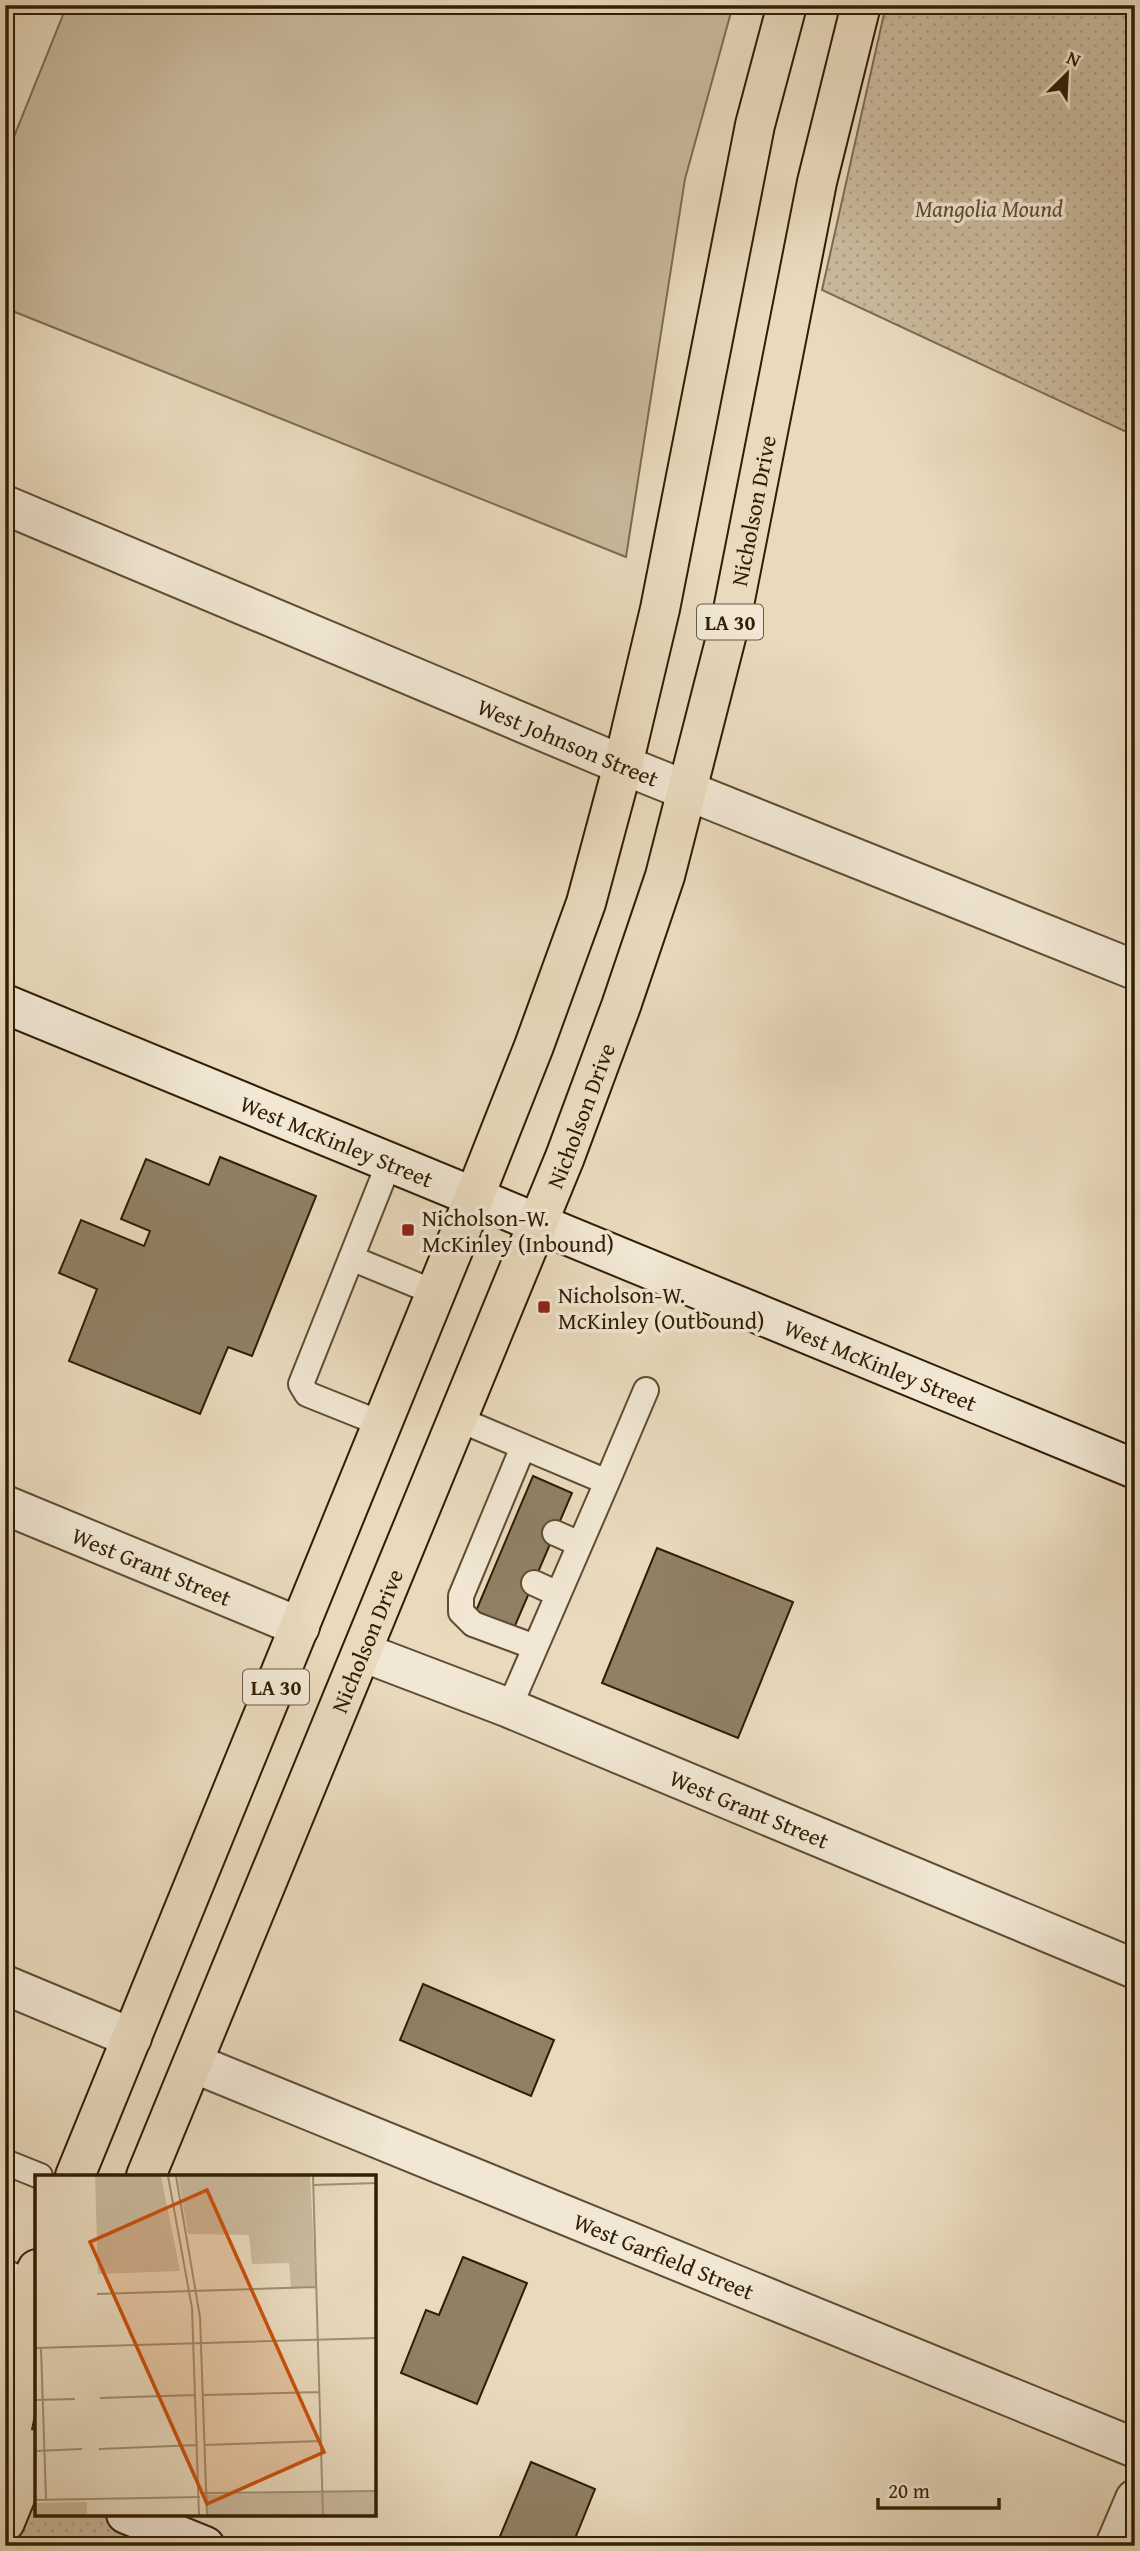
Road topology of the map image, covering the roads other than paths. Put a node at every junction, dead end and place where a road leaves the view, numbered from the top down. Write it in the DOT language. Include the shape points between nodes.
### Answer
graph roads {
  1 [pos="787,5"];
  2 [pos="861,5"];
  3 [pos="5,505"];
  4 [pos="623,765"];
  5 [pos="685,791"];
  6 [pos="1135,970"];
  7 [pos="5,1004"];
  8 [pos="389,1163"];
  9 [pos="474,1197"];
  10 [pos="538,1223"];
  11 [pos="351,1258"];
  12 [pos="436,1293"];
  13 [pos="646,1390"];
  14 [pos="458,1419"];
  15 [pos="382,1424"];
  16 [pos="523,1447"];
  17 [pos="1135,1469"];
  18 [pos="607,1482"];
  19 [pos="5,1505"];
  20 [pos="555,1533"];
  21 [pos="580,1544"];
  22 [pos="534,1583"];
  23 [pos="558,1594"];
  24 [pos="300,1627"];
  25 [pos="535,1647"];
  26 [pos="362,1652"];
  27 [pos="509,1708"];
  28 [pos="1135,1969"];
  29 [pos="5,1985"];
  30 [pos="132,2038"];
  31 [pos="193,2063"];
  32 [pos="5,2162"];
  33 [pos="81,2167"];
  34 [pos="38,2175"];
  35 [pos="146,2175"];
  36 [pos="24,2275"];
  37 [pos="35,2332"];
  38 [pos="5,2347"];
  39 [pos="1135,2448"];
  40 [pos="33,2465"];
  41 [pos="1135,2499"];
  42 [pos="131,2516"];
  43 [pos="5,2522"];
  44 [pos="205,2546"];
  45 [pos="1115,2546"];
  1 -- 4 [label="main road, LA 30" via="755,125 672,553"];
  2 -- 5 [label="main road, Nicholson Drive / LA 30" via="817,182 733,610"];
  3 -- 4 [label="street, West Johnson Street"];
  4 -- 5 [label="street, West Johnson Street"];
  4 -- 9 [label="main road, LA 30" via="586,903"];
  5 -- 6 [label="street, West Johnson Street"];
  5 -- 10 [label="main road, Nicholson Drive / LA 30" via="665,876 621,1006"];
  7 -- 8 [label="street, West McKinley Street"];
  8 -- 9 [label="street, West McKinley Street"];
  8 -- 11 [label="lane"];
  9 -- 10 [label="street, West McKinley Street"];
  9 -- 12 [label="main road, LA 30"];
  10 -- 14 [label="main road, Nicholson Drive / LA 30"];
  10 -- 17 [label="street, West McKinley Street"];
  11 -- 12 [label="lane"];
  11 -- 15 [label="lane" via="301,1384 307,1394"];
  12 -- 15 [label="main road, LA 30"];
  13 -- 18 [label="lane"];
  14 -- 16 [label="lane"];
  14 -- 26 [label="main road, Nicholson Drive / LA 30"];
  15 -- 24 [label="main road, LA 30"];
  16 -- 18 [label="lane"];
  16 -- 25 [label="lane" via="507,1512 486,1562 461,1596 461,1612 473,1624"];
  18 -- 21 [label="lane"];
  19 -- 24 [label="street, West Grant Street"];
  20 -- 21 [label="lane"];
  21 -- 23 [label="lane"];
  22 -- 23 [label="lane"];
  23 -- 25 [label="lane"];
  24 -- 30 [label="main road, LA 30"];
  25 -- 27 [label="lane"];
  26 -- 27 [label="street, West Grant Street"];
  26 -- 31 [label="main road, Nicholson Drive / LA 30"];
  27 -- 28 [label="street, West Grant Street"];
  29 -- 30 [label="street"];
  30 -- 33 [label="main road, LA 30"];
  31 -- 35 [label="main road, Nicholson Drive / LA 30"];
  31 -- 39 [label="street, West Garfield Street"];
  32 -- 34 [label="lane"];
  36 -- 38 [label="main road"];
  37 -- 40 [label="main road" via="11,2433"];
  40 -- 43 [label="main road"];
  41 -- 45 [label="street"];
  42 -- 44 [label="street"];
}
